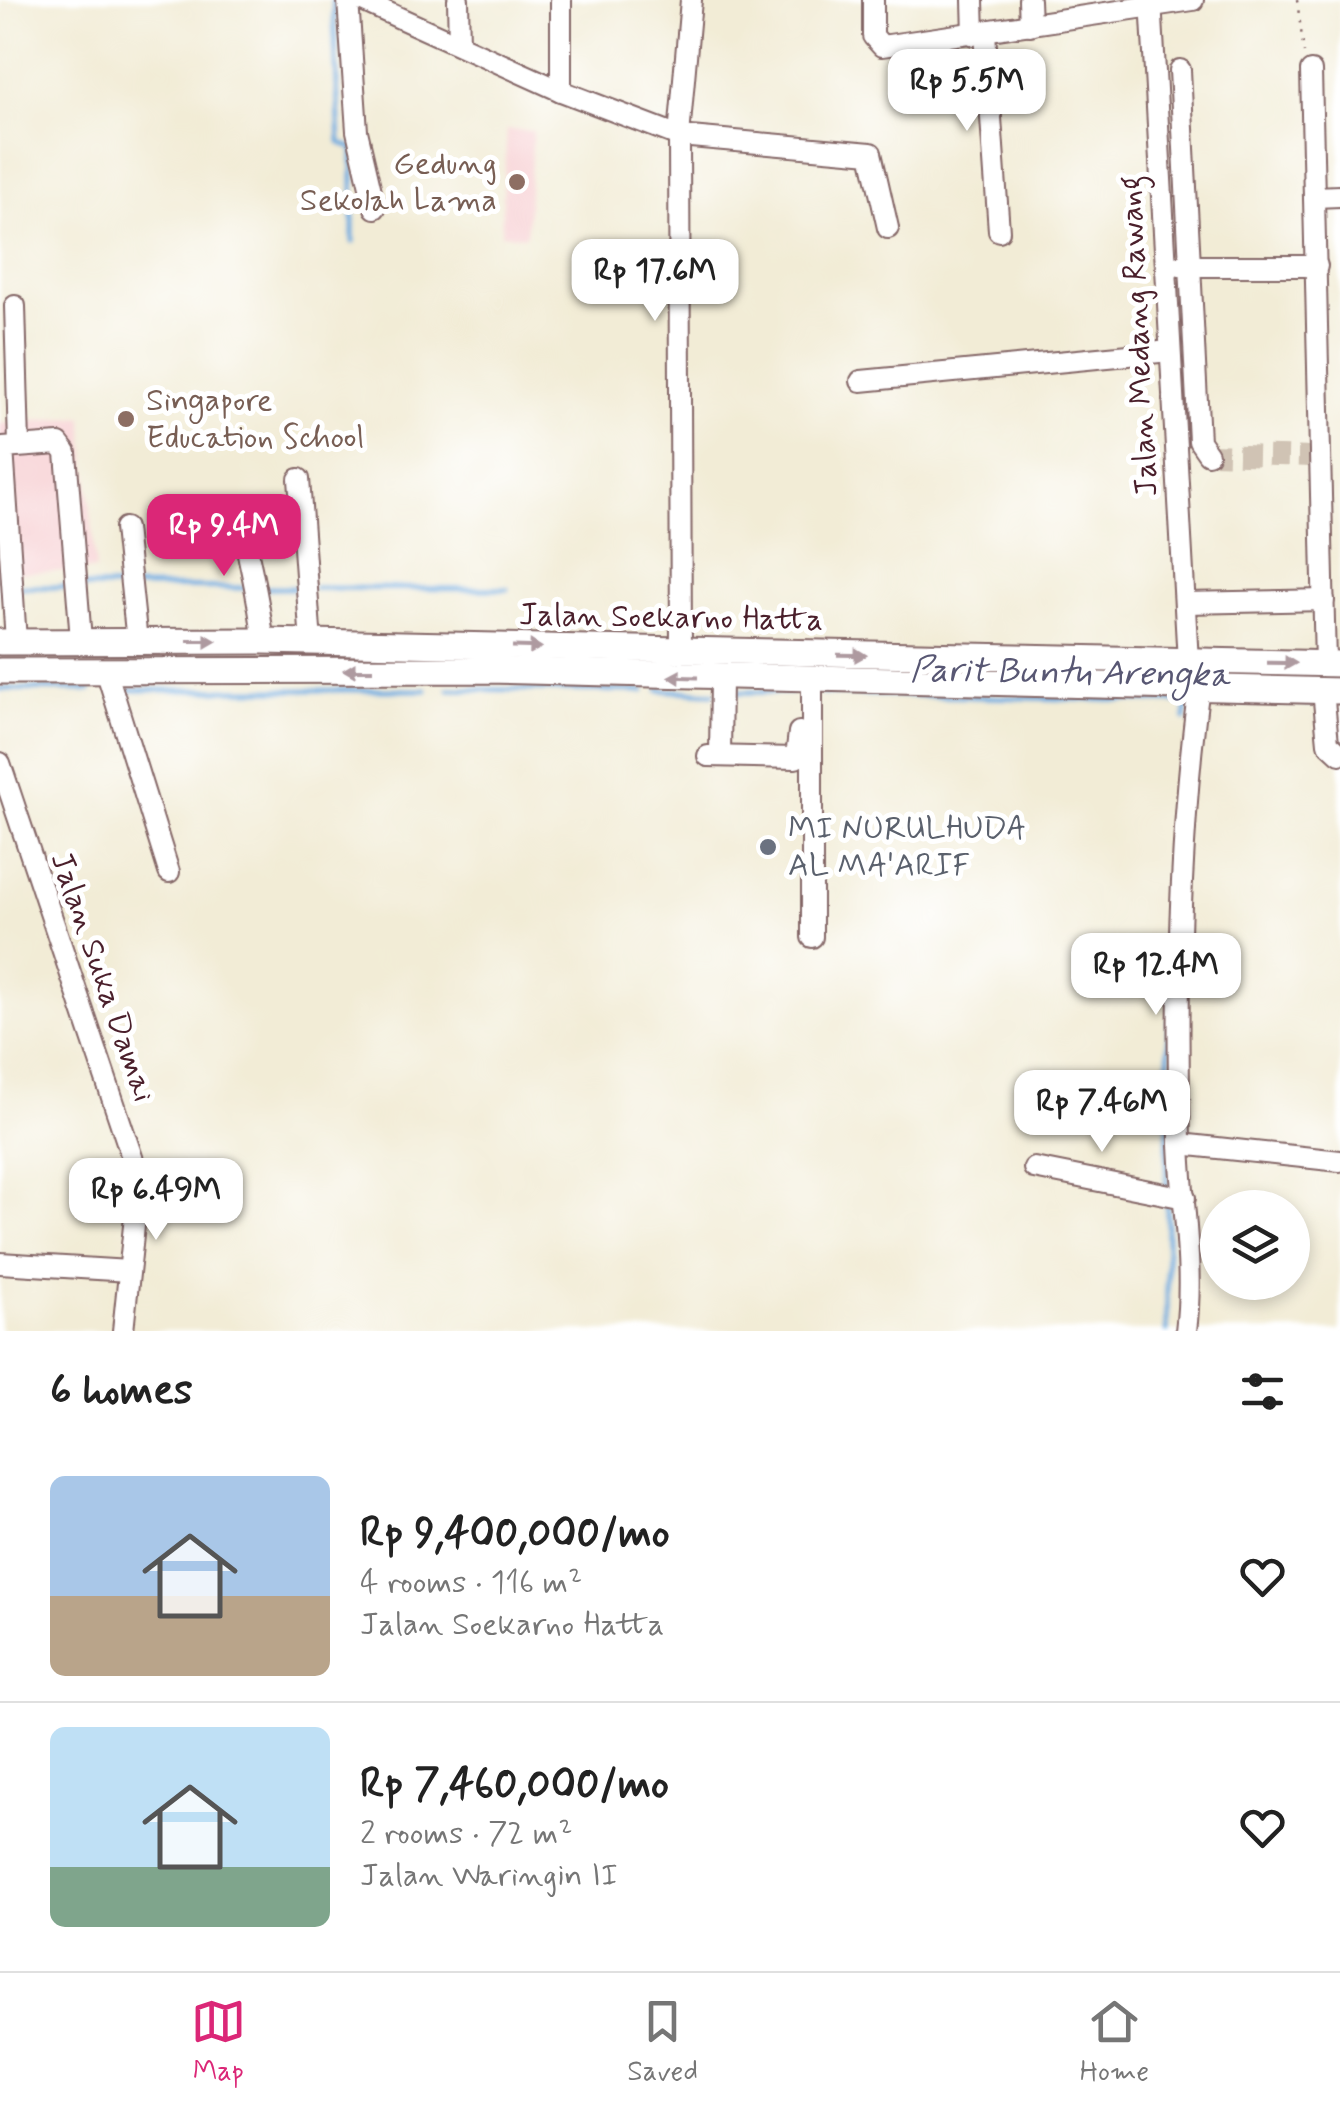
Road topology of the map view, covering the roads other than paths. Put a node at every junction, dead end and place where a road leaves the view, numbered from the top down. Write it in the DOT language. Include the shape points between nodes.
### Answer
graph roads {
  1 [pos="348,0"];
  2 [pos="360,0"];
  3 [pos="458,0"];
  4 [pos="561,0"];
  5 [pos="690,0"];
  6 [pos="972,0"];
  7 [pos="1030,0"];
  8 [pos="1193,0"];
  9 [pos="868,2"];
  10 [pos="1151,4"];
  11 [pos="1030,25"];
  12 [pos="979,34"];
  13 [pos="458,43"];
  14 [pos="1180,70"];
  15 [pos="1311,71"];
  16 [pos="561,91"];
  17 [pos="680,136"];
  18 [pos="1340,196"];
  19 [pos="1314,197"];
  20 [pos="375,208"];
  21 [pos="888,228"];
  22 [pos="998,231"];
  23 [pos="1190,265"];
  24 [pos="1317,266"];
  25 [pos="1166,268"];
  26 [pos="15,306"];
  27 [pos="1170,351"];
  28 [pos="861,381"];
  29 [pos="19,445"];
  30 [pos="1208,454"];
  31 [pos="300,478"];
  32 [pos="240,510"];
  33 [pos="125,528"];
  34 [pos="1324,600"];
  35 [pos="1186,603"];
  36 [pos="81,640"];
  37 [pos="8,641"];
  38 [pos="263,641"];
  39 [pos="136,642"];
  40 [pos="311,644"];
  41 [pos="681,651"];
  42 [pos="488,658"];
  43 [pos="1188,662"];
  44 [pos="1333,664"];
  45 [pos="106,670"];
  46 [pos="0,671"];
  47 [pos="721,678"];
  48 [pos="805,679"];
  49 [pos="1332,691"];
  50 [pos="1198,696"];
  51 [pos="1340,754"];
  52 [pos="0,763"];
  53 [pos="169,872"];
  54 [pos="812,938"];
  55 [pos="1180,1144"];
  56 [pos="1340,1160"];
  57 [pos="1034,1168"];
  58 [pos="1173,1194"];
  59 [pos="0,1263"];
  60 [pos="129,1271"];
  61 [pos="123,1331"];
  62 [pos="1186,1331"];
  1 -- 20 [label="street" via="357,131"];
  2 -- 13 [label="street"];
  3 -- 13 [label="street"];
  4 -- 16 [label="street"];
  5 -- 17 [label="street"];
  6 -- 12 [label="street"];
  7 -- 11 [label="street"];
  8 -- 10 [label="street"];
  9 -- 12 [label="street" via="878,46"];
  10 -- 11 [label="street"];
  10 -- 25 [label="street, Jalan Medang Rawang"];
  11 -- 12 [label="street"];
  12 -- 22 [label="street"];
  13 -- 16 [label="street"];
  14 -- 23 [label="street"];
  15 -- 19 [label="street"];
  16 -- 17 [label="street"];
  17 -- 21 [label="street" via="871,153"];
  17 -- 41 [label="street"];
  18 -- 19 [label="street"];
  19 -- 24 [label="street"];
  23 -- 24 [label="street"];
  23 -- 25 [label="street"];
  23 -- 30 [label="street" via="1199,442"];
  24 -- 34 [label="street" via="1315,457"];
  25 -- 27 [label="street, Jalan Medang Rawang"];
  26 -- 29 [label="street"];
  27 -- 28 [label="street"];
  27 -- 35 [label="street, Jalan Medang Rawang"];
  29 -- 36 [label="street" via="60,444 66,454"];
  29 -- 37 [label="street" via="2,453"];
  31 -- 40 [label="street"];
  32 -- 38 [label="street"];
  33 -- 39 [label="street"];
  34 -- 35 [label="street"];
  34 -- 44 [label="street"];
  35 -- 43 [label="street, Jalan Medang Rawang"];
  36 -- 37 [label="main road, Jalan Soekarno Hatta"];
  36 -- 39 [label="main road, Jalan Soekarno Hatta"];
  39 -- 38 [label="main road, Jalan Soekarno Hatta, one-way"];
  38 -- 40 [label="main road, Jalan Soekarno Hatta"];
  40 -- 42 [label="main road, Jalan Soekarno Hatta"];
  42 -- 41 [label="main road, Jalan Soekarno Hatta, one-way"];
  41 -- 43 [label="main road, Jalan Soekarno Hatta, one-way"];
  42 -- 45 [label="main road, Jalan Soekarno Hatta, one-way"];
  47 -- 42 [label="main road, Jalan Soekarno Hatta, one-way"];
  43 -- 44 [label="main road, Jalan Soekarno Hatta, one-way"];
  45 -- 46 [label="main road, Jalan Soekarno Hatta"];
  45 -- 53 [label="street"];
  47 -- 48 [label="main road, Jalan Soekarno Hatta"];
  47 -- 48 [label="street" via="714,756 798,757"];
  48 -- 50 [label="main road, Jalan Soekarno Hatta"];
  48 -- 54 [label="street"];
  49 -- 50 [label="main road, Jalan Soekarno Hatta"];
  49 -- 51 [label="street" via="1328,742"];
  50 -- 55 [label="street" via="1186,803"];
  52 -- 60 [label="street, Jalan Suka Damai" via="139,1178"];
  55 -- 56 [label="street"];
  55 -- 58 [label="street"];
  57 -- 58 [label="street"];
  58 -- 62 [label="street" via="1192,1264"];
  59 -- 60 [label="street"];
  60 -- 61 [label="street, Jalan Suka Damai"];
}
